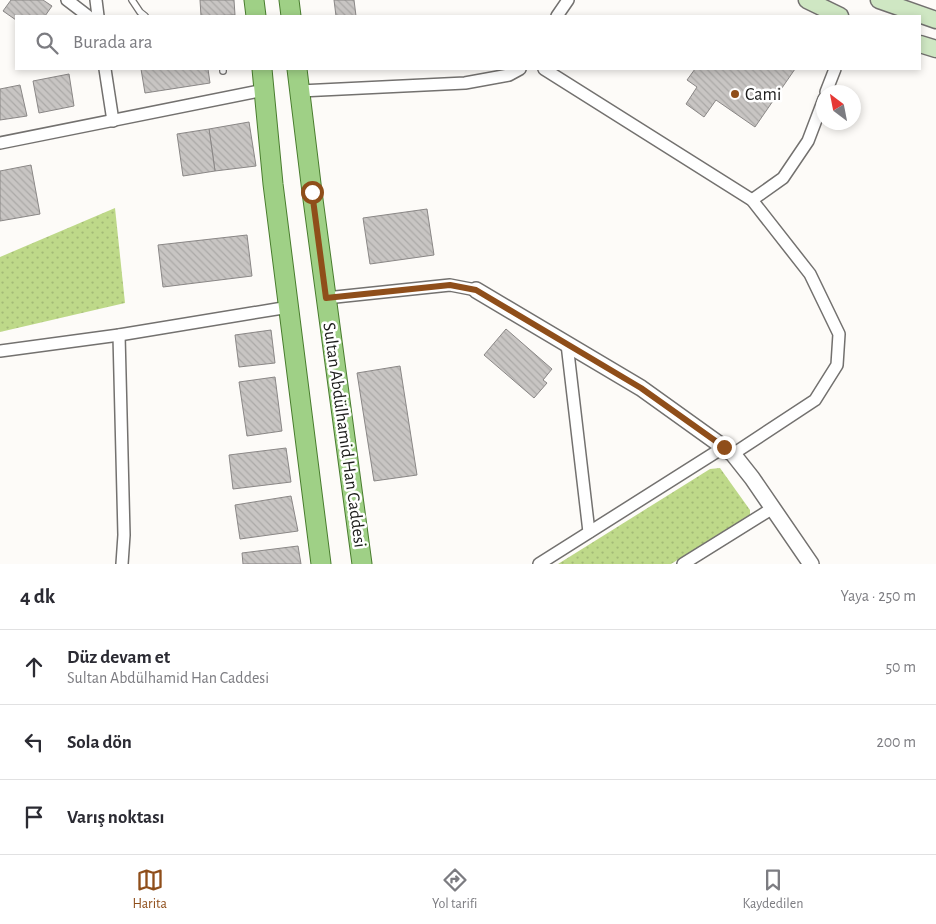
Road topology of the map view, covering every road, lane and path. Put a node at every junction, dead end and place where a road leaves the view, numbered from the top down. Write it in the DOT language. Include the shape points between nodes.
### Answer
graph roads {
  1 [pos="67,0"];
  2 [pos="96,0"];
  3 [pos="132,0"];
  4 [pos="254,0"];
  5 [pos="289,0"];
  6 [pos="568,0"];
  7 [pos="807,0"];
  8 [pos="879,0"];
  9 [pos="902,4"];
  10 [pos="87,15"];
  11 [pos="98,15"];
  12 [pos="144,15"];
  13 [pos="256,15"];
  14 [pos="291,15"];
  15 [pos="559,15"];
  16 [pos="838,15"];
  17 [pos="936,20"];
  18 [pos="921,44"];
  19 [pos="936,49"];
  20 [pos="106,70"];
  21 [pos="262,70"];
  22 [pos="297,70"];
  23 [pos="518,70"];
  24 [pos="546,70"];
  25 [pos="835,70"];
  26 [pos="829,85"];
  27 [pos="264,90"];
  28 [pos="300,91"];
  29 [pos="816,120"];
  30 [pos="113,122"];
  31 [pos="0,143"];
  32 [pos="752,200"];
  33 [pos="476,290"];
  34 [pos="326,298"];
  35 [pos="289,307"];
  36 [pos="119,335"];
  37 [pos="567,344"];
  38 [pos="0,351"];
  39 [pos="729,450"];
  40 [pos="773,508"];
  41 [pos="589,532"];
  42 [pos="122,564"];
  43 [pos="321,564"];
  44 [pos="362,564"];
  45 [pos="539,564"];
  46 [pos="683,564"];
  47 [pos="811,564"];
  1 -- 10 [label="street"];
  2 -- 11 [label="street"];
  3 -- 12 [label="lane"];
  4 -- 13 [label="main road"];
  5 -- 14 [label="main road"];
  6 -- 15 [label="street"];
  7 -- 16 [label="main road"];
  8 -- 9 [label="main road"];
  9 -- 17 [label="main road"];
  18 -- 19 [label="main road"];
  20 -- 30 [label="street"];
  21 -- 27 [label="main road"];
  22 -- 28 [label="main road, Sultan Abdülhamid Han Caddesi"];
  23 -- 28 [label="street" via="509,75 465,83"];
  24 -- 32 [label="street"];
  25 -- 26 [label="street"];
  27 -- 30 [label="street"];
  27 -- 35 [label="main road"];
  28 -- 34 [label="main road, Sultan Abdülhamid Han Caddesi"];
  29 -- 32 [label="street" via="808,141 783,178"];
  30 -- 31 [label="street"];
  32 -- 39 [label="street" via="810,274 839,334 837,365 815,400"];
  33 -- 34 [label="street" via="450,285"];
  33 -- 37 [label="street"];
  34 -- 44 [label="main road, Sultan Abdülhamid Han Caddesi"];
  35 -- 36 [label="street"];
  35 -- 43 [label="main road"];
  36 -- 38 [label="street"];
  36 -- 42 [label="street"];
  37 -- 39 [label="street" via="641,388"];
  37 -- 41 [label="street"];
  39 -- 40 [label="street"];
  39 -- 41 [label="street"];
  40 -- 46 [label="street"];
  40 -- 47 [label="street"];
  41 -- 45 [label="street"];
}
